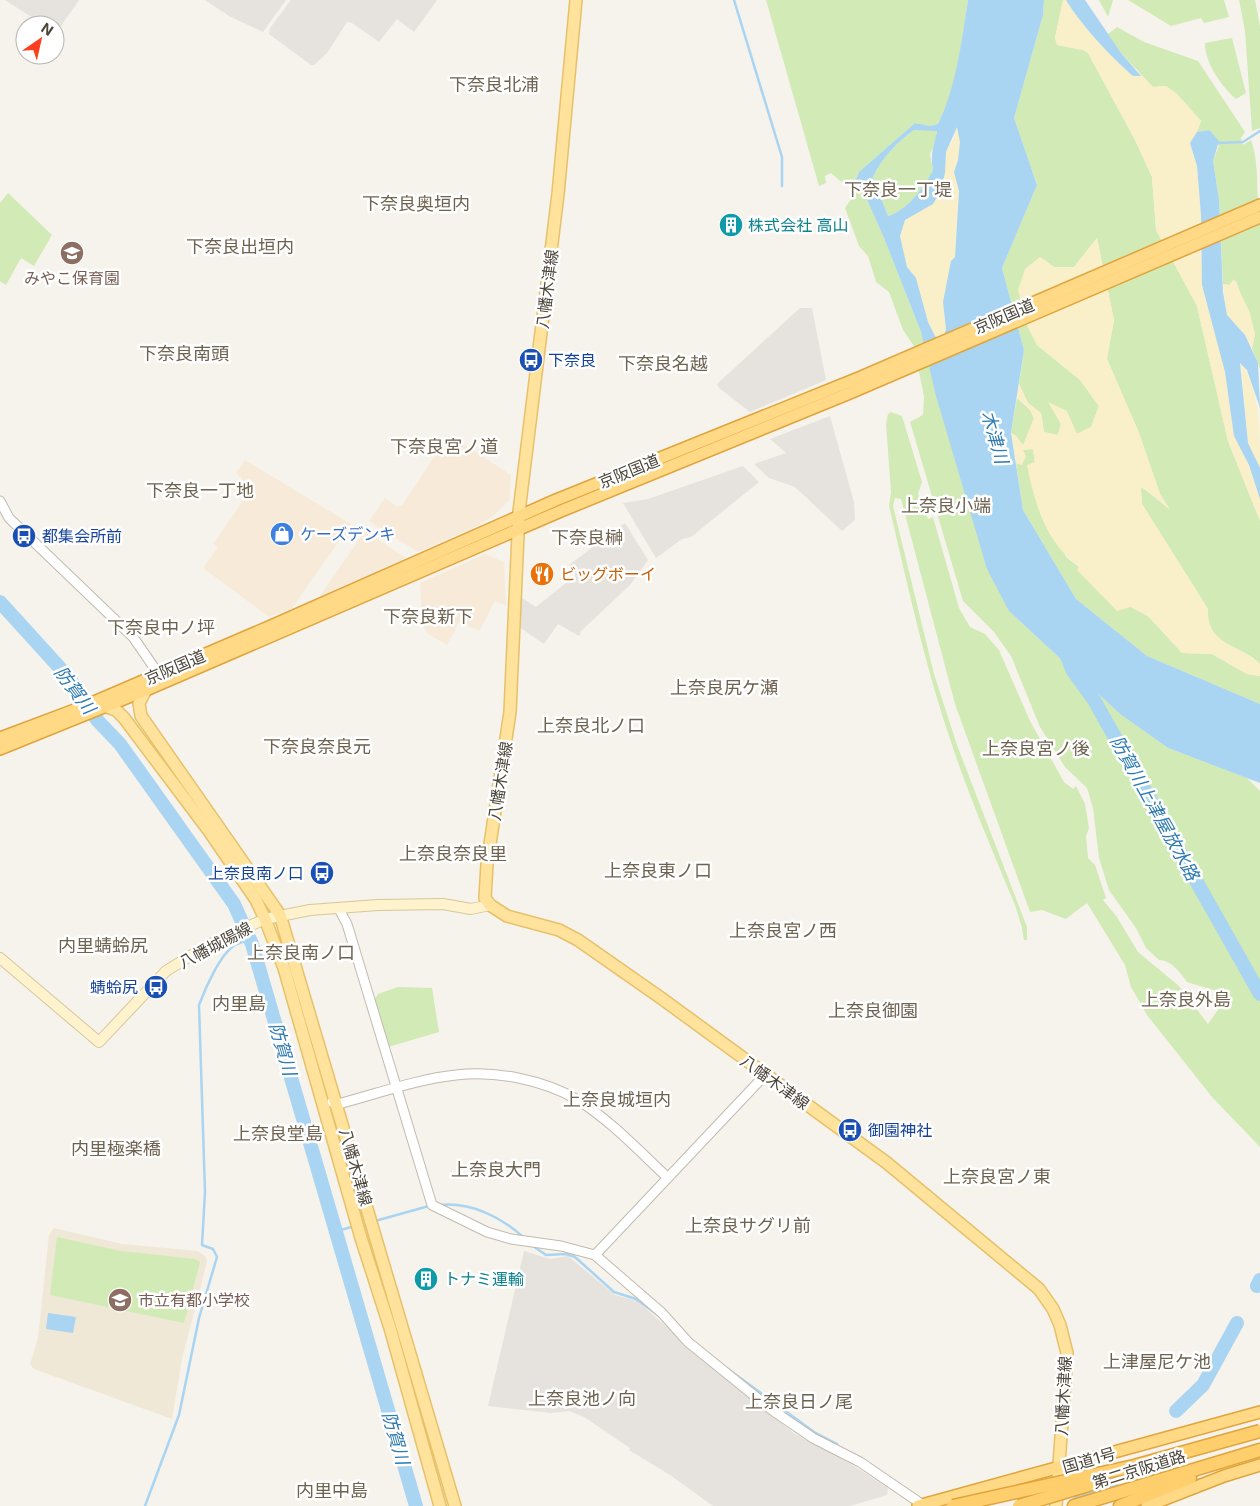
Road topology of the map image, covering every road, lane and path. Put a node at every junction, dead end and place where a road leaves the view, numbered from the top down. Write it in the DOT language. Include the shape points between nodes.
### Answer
graph roads {
  1 [pos="576,0"];
  2 [pos="1260,205"];
  3 [pos="1260,217"];
  4 [pos="862,382"];
  5 [pos="0,501"];
  6 [pos="518,516"];
  7 [pos="518,530"];
  8 [pos="161,678"];
  9 [pos="146,690"];
  10 [pos="101,705"];
  11 [pos="83,711"];
  12 [pos="0,738"];
  13 [pos="0,749"];
  14 [pos="490,905"];
  15 [pos="339,909"];
  16 [pos="280,915"];
  17 [pos="260,921"];
  18 [pos="0,958"];
  19 [pos="766,1075"];
  20 [pos="318,1087"];
  21 [pos="395,1089"];
  22 [pos="338,1104"];
  23 [pos="667,1177"];
  24 [pos="595,1255"];
  25 [pos="1260,1412"];
  26 [pos="1260,1432"];
  27 [pos="1260,1450"];
  28 [pos="1260,1465"];
  29 [pos="1059,1474"];
  30 [pos="921,1505"];
  31 [pos="440,1506"];
  32 [pos="455,1506"];
  33 [pos="953,1506"];
  34 [pos="1019,1506"];
  35 [pos="1056,1506"];
  36 [pos="1074,1506"];
  37 [pos="1120,1506"];
  38 [pos="1147,1506"];
  1 -- 6 [label="main road, 八幡木津線" via="557,204"];
  2 -- 4 [label="highway, 京阪国道"];
  3 -- 4 [label="highway, 京阪国道"];
  4 -- 6 [label="highway, 京阪国道"];
  4 -- 7 [label="highway, 京阪国道"];
  5 -- 8 [label="street" via="9,518 133,637"];
  6 -- 7 [label="main road, 八幡木津線"];
  6 -- 8 [label="highway, 京阪国道"];
  7 -- 8 [label="highway, 京阪国道"];
  7 -- 14 [label="main road, 八幡木津線" via="508,728 485,886 485,898"];
  8 -- 9 [label="highway, 京阪国道"];
  8 -- 10 [label="highway, 京阪国道"];
  9 -- 10 [label="highway, 京阪国道"];
  9 -- 16 [label="main road, 八幡木津線" via="139,703 141,716"];
  10 -- 11 [label="highway, 京阪国道"];
  10 -- 17 [label="main road, 八幡木津線" via="116,710 124,718 209,831 256,900"];
  11 -- 12 [label="highway, 京阪国道"];
  11 -- 13 [label="highway, 京阪国道"];
  14 -- 15 [label="main road, 八幡城陽線" via="471,909 443,904"];
  14 -- 19 [label="main road, 八幡木津線" via="507,916 559,930 578,940"];
  15 -- 16 [label="main road, 八幡城陽線"];
  15 -- 21 [label="street" via="352,942"];
  16 -- 17 [label="main road, 八幡城陽線"];
  16 -- 22 [label="main road, 八幡木津線"];
  17 -- 18 [label="main road, 八幡城陽線" via="208,945 166,971 99,1042"];
  17 -- 20 [label="main road, 八幡木津線" via="284,968"];
  19 -- 23 [label="street"];
  19 -- 29 [label="main road, 八幡木津線" via="887,1163 1039,1289 1053,1309 1067,1353"];
  20 -- 22 [label="street" via="327,1100"];
  20 -- 31 [label="main road, 八幡木津線"];
  21 -- 22 [label="street"];
  21 -- 23 [label="street" via="457,1074 507,1077 552,1088 577,1100 605,1120"];
  21 -- 24 [label="street" via="432,1205 486,1232"];
  22 -- 32 [label="main road, 八幡木津線"];
  23 -- 24 [label="street"];
  24 -- 30 [label="street" via="662,1313 688,1342 772,1410 813,1438 860,1462"];
  25 -- 29 [label="highway, 国道1号"];
  26 -- 33 [label="highway, bridge" via="1134,1466"];
  26 -- 34 [label="highway, 第二京阪道路, bridge"];
  27 -- 36 [label="highway, 第二京阪道路"];
  27 -- 37 [label="highway"];
  28 -- 38 [label="highway"];
  29 -- 30 [label="highway, 国道1号"];
  29 -- 35 [label="main road, 八幡木津線, bridge"];
}
